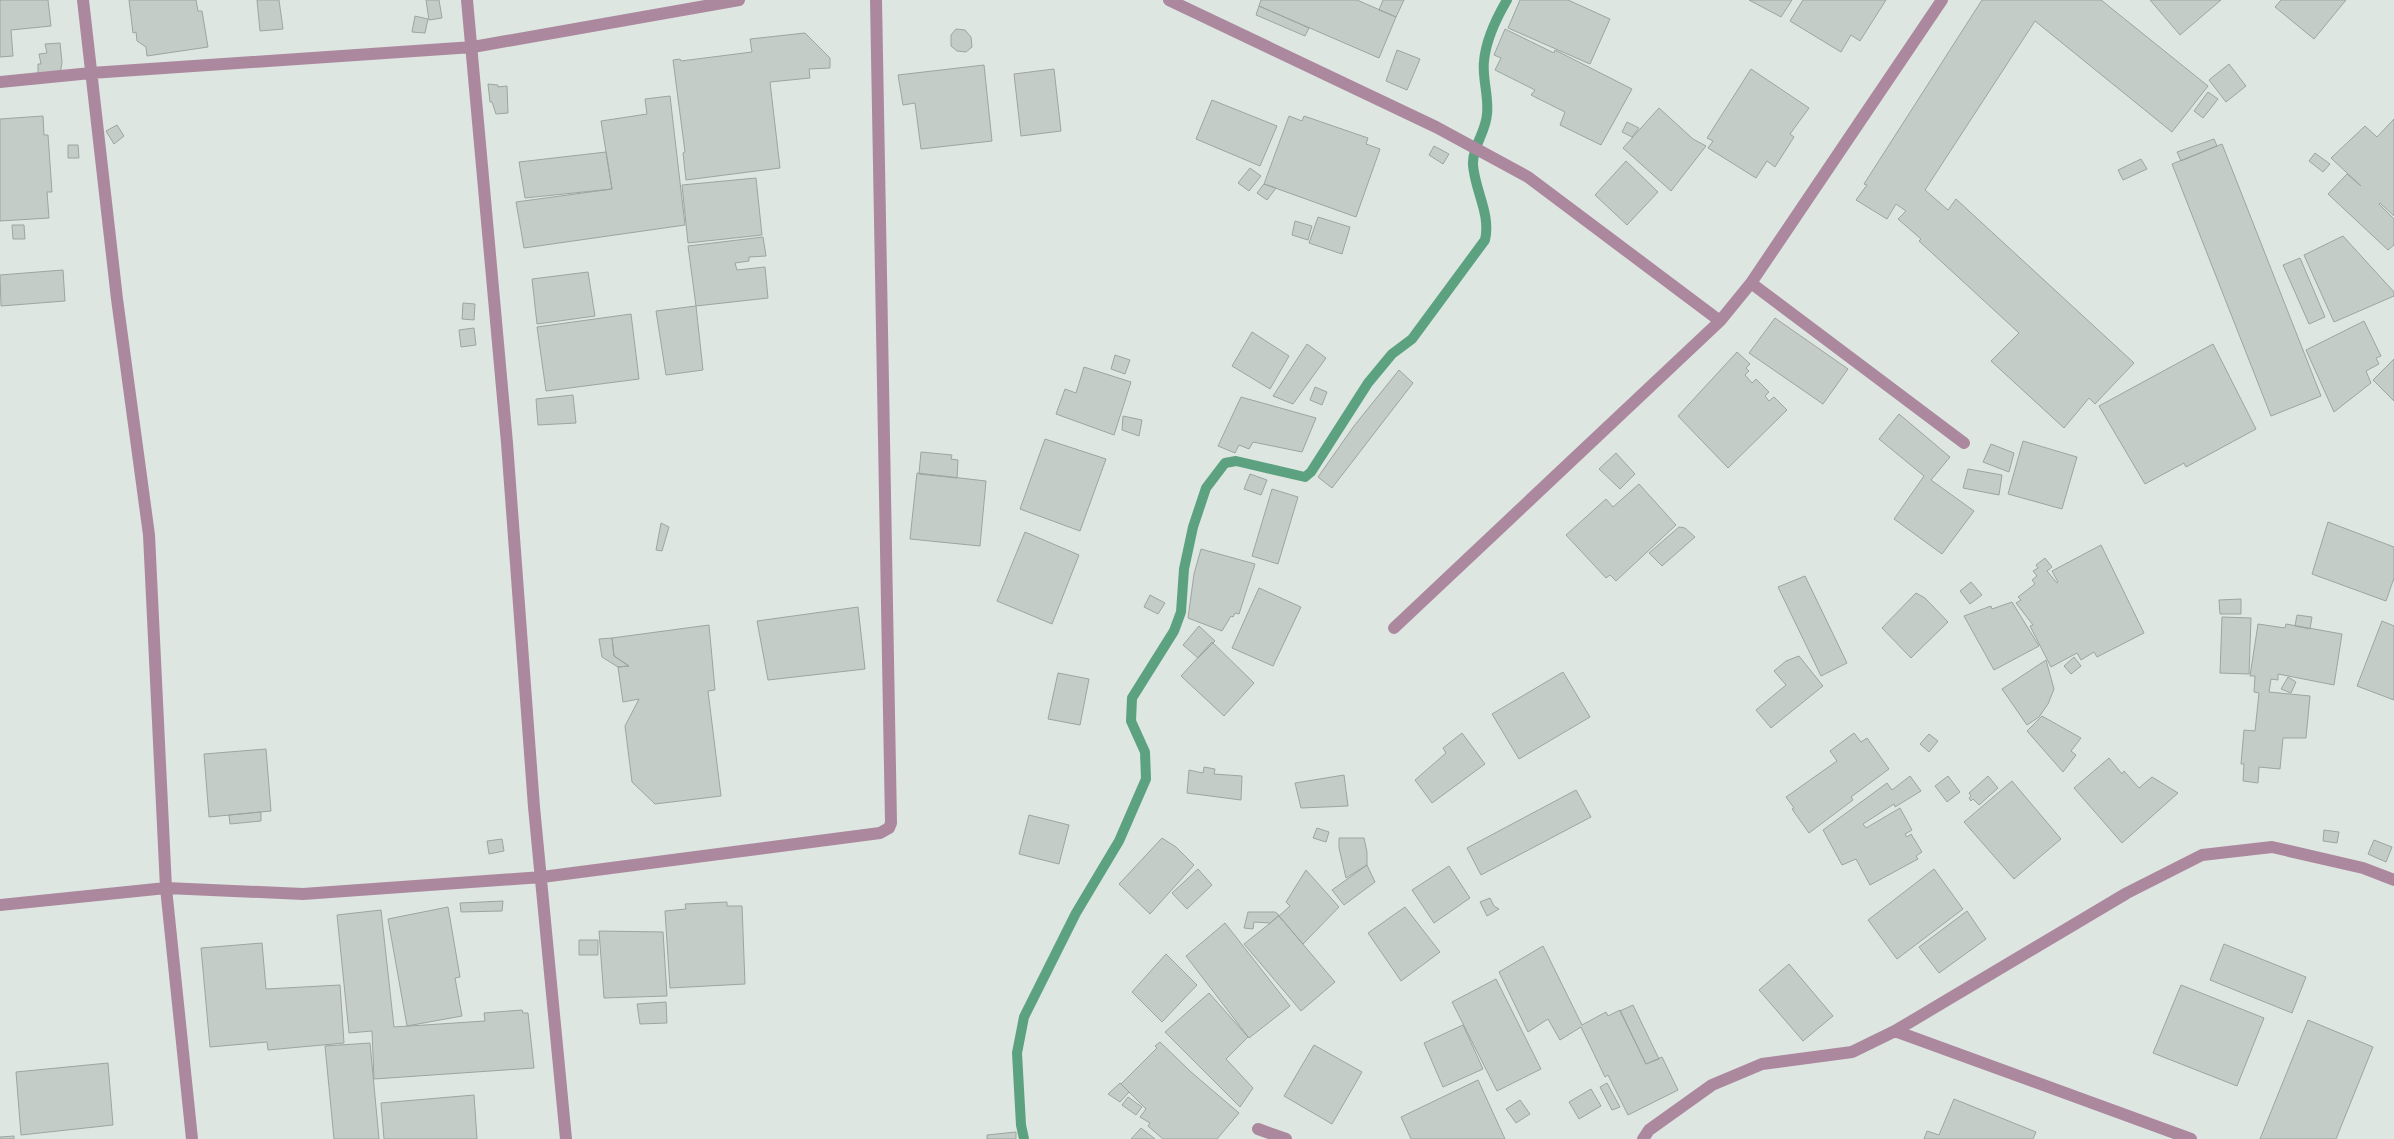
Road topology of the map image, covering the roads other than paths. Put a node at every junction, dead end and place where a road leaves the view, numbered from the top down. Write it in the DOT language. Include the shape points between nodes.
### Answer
graph roads {
  1 [pos="83,0"];
  2 [pos="467,0"];
  3 [pos="738,0"];
  4 [pos="876,0"];
  5 [pos="1169,0"];
  6 [pos="1942,0"];
  7 [pos="473,47"];
  8 [pos="90,73"];
  9 [pos="0,82"];
  10 [pos="1751,283"];
  11 [pos="1720,321"];
  12 [pos="1964,443"];
  13 [pos="1394,628"];
  14 [pos="542,877"];
  15 [pos="2394,880"];
  16 [pos="166,888"];
  17 [pos="0,905"];
  18 [pos="1895,1031"];
  19 [pos="1258,1129"];
  20 [pos="192,1139"];
  21 [pos="566,1139"];
  22 [pos="1286,1139"];
  23 [pos="1643,1139"];
  24 [pos="2191,1139"];
  1 -- 8 [label="street"];
  2 -- 7 [label="street"];
  3 -- 7 [label="street"];
  4 -- 14 [label="street" via="889,828 880,833"];
  5 -- 11 [label="street" via="1436,127 1528,177"];
  6 -- 10 [label="street"];
  7 -- 8 [label="street"];
  7 -- 14 [label="street"];
  8 -- 9 [label="street"];
  8 -- 16 [label="street" via="148,535"];
  10 -- 11 [label="street"];
  10 -- 12 [label="street"];
  11 -- 13 [label="street"];
  14 -- 16 [label="street" via="303,894"];
  14 -- 21 [label="street"];
  15 -- 18 [label="street" via="2363,868 2272,847 2202,856 2126,893"];
  16 -- 17 [label="street"];
  16 -- 20 [label="street"];
  18 -- 23 [label="street" via="1852,1052 1762,1064 1712,1084 1649,1130"];
  18 -- 24 [label="street"];
  19 -- 22 [label="street"];
}
